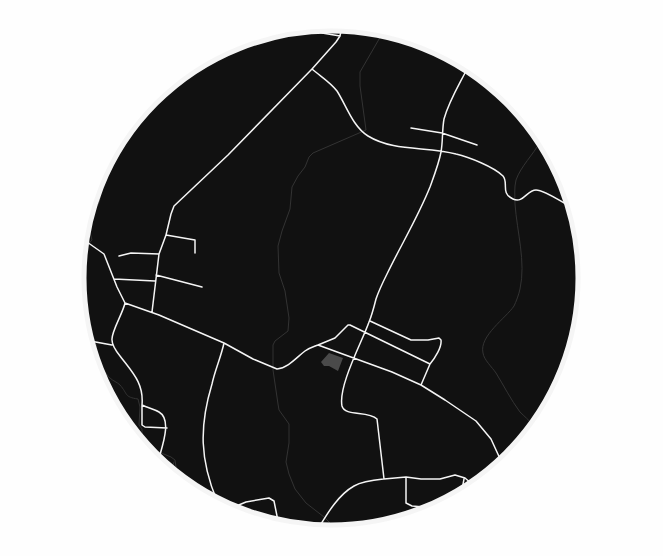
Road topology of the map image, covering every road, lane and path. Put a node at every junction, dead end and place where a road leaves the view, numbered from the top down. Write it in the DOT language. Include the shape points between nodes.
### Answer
graph roads {
  1 [pos="341,32"];
  2 [pos="322,33"];
  3 [pos="340,36"];
  4 [pos="312,69"];
  5 [pos="465,71"];
  6 [pos="411,128"];
  7 [pos="442,133"];
  8 [pos="477,145"];
  9 [pos="441,151"];
  10 [pos="567,204"];
  11 [pos="166,235"];
  12 [pos="87,242"];
  13 [pos="195,252"];
  14 [pos="159,254"];
  15 [pos="119,256"];
  16 [pos="156,275"];
  17 [pos="114,280"];
  18 [pos="155,281"];
  19 [pos="202,287"];
  20 [pos="125,303"];
  21 [pos="152,312"];
  22 [pos="370,321"];
  23 [pos="365,332"];
  24 [pos="93,341"];
  25 [pos="224,343"];
  26 [pos="112,345"];
  27 [pos="318,345"];
  28 [pos="354,358"];
  29 [pos="430,364"];
  30 [pos="421,386"];
  31 [pos="142,405"];
  32 [pos="167,428"];
  33 [pos="159,455"];
  34 [pos="500,459"];
  35 [pos="406,476"];
  36 [pos="464,478"];
  37 [pos="384,479"];
  38 [pos="470,482"];
  39 [pos="462,487"];
  40 [pos="215,496"];
  41 [pos="237,506"];
  42 [pos="424,507"];
  43 [pos="278,519"];
  44 [pos="321,524"];
  1 -- 3 [label="street"];
  2 -- 3 [label="street"];
  3 -- 4 [label="street"];
  4 -- 9 [label="street" via="336,90 364,133 377,140 402,147"];
  4 -- 11 [label="street" via="174,206"];
  5 -- 7 [label="street" via="447,111"];
  6 -- 7 [label="street"];
  7 -- 8 [label="street"];
  7 -- 9 [label="street"];
  9 -- 10 [label="street" via="458,154 495,170 505,179 505,191 514,200 521,200 532,191 541,190"];
  9 -- 22 [label="street" via="430,186 414,224 387,274"];
  11 -- 13 [label="street" via="195,240"];
  11 -- 14 [label="street"];
  12 -- 17 [label="street" via="104,254"];
  14 -- 15 [label="street" via="131,253"];
  14 -- 16 [label="street"];
  16 -- 18 [label="street"];
  16 -- 19 [label="street"];
  17 -- 18 [label="street"];
  17 -- 20 [label="street"];
  18 -- 21 [label="street"];
  20 -- 21 [label="street"];
  20 -- 26 [label="street" via="112,336"];
  21 -- 25 [label="street"];
  22 -- 23 [label="street"];
  22 -- 29 [label="street" via="411,340 439,338 442,344"];
  23 -- 27 [label="street" via="348,325 336,337"];
  23 -- 28 [label="street"];
  23 -- 29 [label="street"];
  24 -- 26 [label="street"];
  25 -- 27 [label="street" via="270,367 280,369 306,350"];
  25 -- 40 [label="street" via="211,386 203,435 204,458"];
  26 -- 31 [label="street" via="141,387"];
  27 -- 28 [label="street"];
  28 -- 30 [label="street"];
  28 -- 37 [label="street" via="342,396 342,406 351,413 367,413 377,419"];
  29 -- 30 [label="street"];
  30 -- 34 [label="street" via="476,421 491,439"];
  31 -- 32 [label="street" via="160,412 164,416"];
  31 -- 32 [label="street" via="143,426"];
  32 -- 33 [label="street"];
  35 -- 36 [label="street" via="440,479 455,475"];
  35 -- 37 [label="street"];
  35 -- 42 [label="street" via="406,503"];
  36 -- 38 [label="street"];
  36 -- 39 [label="street"];
  37 -- 44 [label="street" via="353,487 326,515"];
  41 -- 43 [label="street" via="269,498 274,501"];
}
